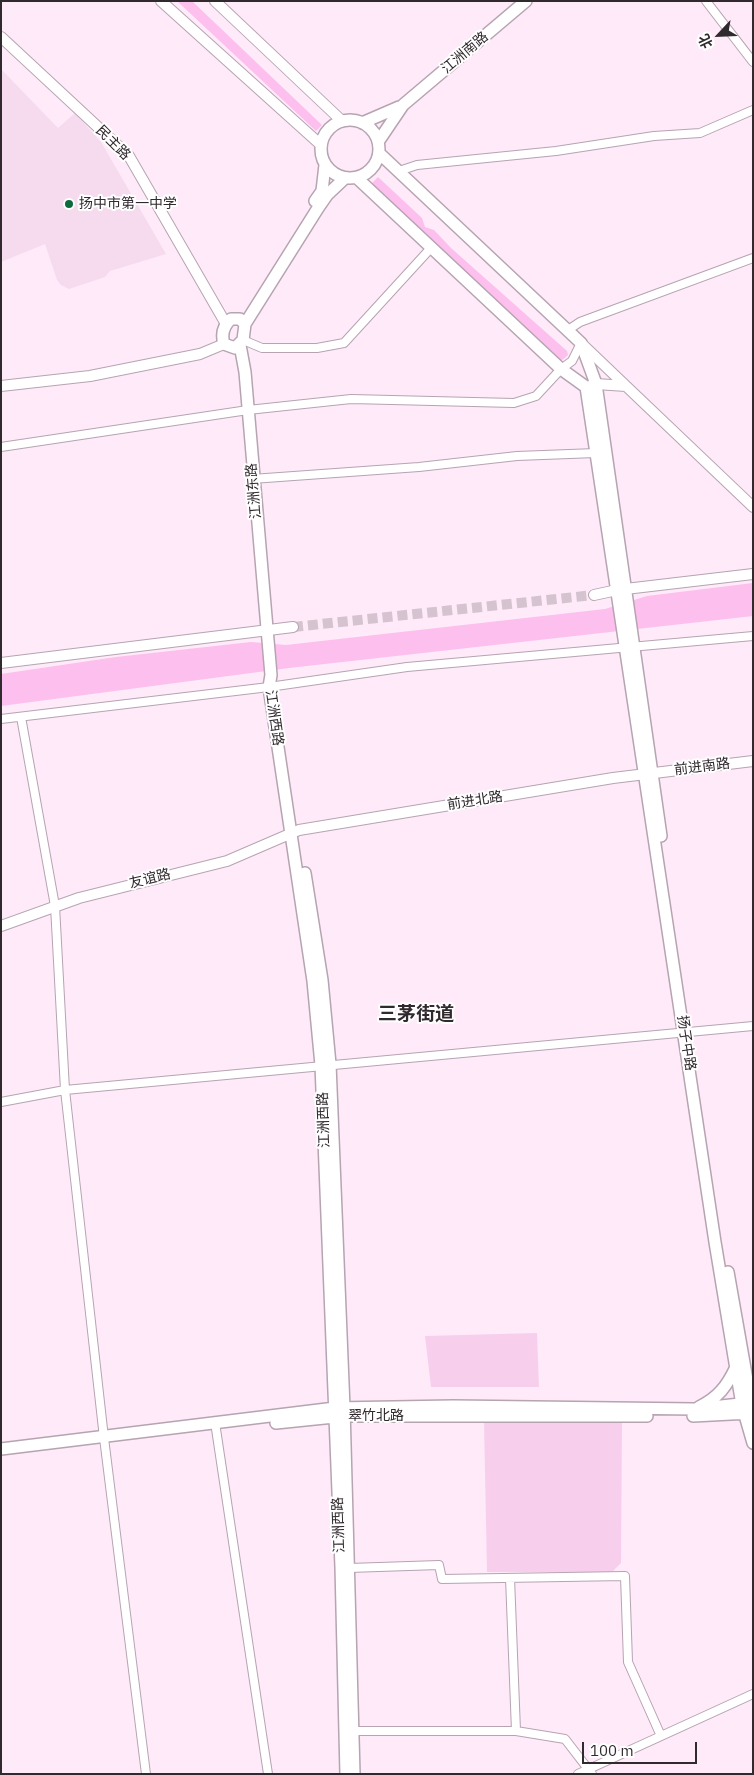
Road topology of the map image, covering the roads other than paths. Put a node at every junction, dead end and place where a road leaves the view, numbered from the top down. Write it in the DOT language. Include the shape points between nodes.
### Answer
graph roads {
  1 [pos="161,1"];
  2 [pos="215,1"];
  3 [pos="526,1"];
  4 [pos="706,1"];
  5 [pos="1,37"];
  6 [pos="753,62"];
  7 [pos="403,105"];
  8 [pos="753,110"];
  9 [pos="342,121"];
  10 [pos="362,123"];
  11 [pos="321,145"];
  12 [pos="378,147"];
  13 [pos="325,165"];
  14 [pos="399,171"];
  15 [pos="351,178"];
  16 [pos="430,249"];
  17 [pos="753,258"];
  18 [pos="242,321"];
  19 [pos="226,324"];
  20 [pos="568,330"];
  21 [pos="242,342"];
  22 [pos="581,343"];
  23 [pos="224,344"];
  24 [pos="561,369"];
  25 [pos="1,386"];
  26 [pos="591,386"];
  27 [pos="626,386"];
  28 [pos="248,410"];
  29 [pos="1,447"];
  30 [pos="596,453"];
  31 [pos="252,478"];
  32 [pos="753,507"];
  33 [pos="753,574"];
  34 [pos="622,594"];
  35 [pos="594,595"];
  36 [pos="293,627"];
  37 [pos="266,634"];
  38 [pos="753,636"];
  39 [pos="630,644"];
  40 [pos="1,663"];
  41 [pos="271,674"];
  42 [pos="272,687"];
  43 [pos="21,717"];
  44 [pos="1,719"];
  45 [pos="753,761"];
  46 [pos="648,774"];
  47 [pos="295,831"];
  48 [pos="55,906"];
  49 [pos="1,926"];
  50 [pos="753,1026"];
  51 [pos="688,1032"];
  52 [pos="326,1064"];
  53 [pos="65,1090"];
  54 [pos="1,1102"];
  55 [pos="736,1367"];
  56 [pos="694,1409"];
  57 [pos="750,1409"];
  58 [pos="340,1412"];
  59 [pos="216,1429"];
  60 [pos="105,1441"];
  61 [pos="753,1443"];
  62 [pos="1,1450"];
  63 [pos="1,1456"];
  64 [pos="349,1568"];
  65 [pos="510,1578"];
  66 [pos="753,1694"];
  67 [pos="354,1731"];
  68 [pos="516,1731"];
  69 [pos="661,1736"];
  70 [pos="591,1771"];
  71 [pos="146,1774"];
  72 [pos="268,1774"];
  73 [pos="346,1774"];
  74 [pos="354,1774"];
  75 [pos="578,1774"];
  1 -- 11 [label="street"];
  2 -- 9 [label="street"];
  3 -- 7 [label="main road, 江洲南路"];
  4 -- 6 [label="street"];
  5 -- 19 [label="street, 民主路" via="129,156"];
  7 -- 10 [label="main road"];
  7 -- 12 [label="main road"];
  8 -- 14 [label="street" via="700,133 417,165"];
  9 -- 10 [label="main road"];
  9 -- 11 [label="main road" via="326,132"];
  10 -- 12 [label="main road" via="372,131"];
  11 -- 13 [label="main road"];
  12 -- 14 [label="main road"];
  12 -- 15 [label="main road" via="372,168"];
  13 -- 15 [label="main road" via="334,174"];
  13 -- 18 [label="main road" via="322,191"];
  14 -- 20 [label="main road"];
  15 -- 16 [label="main road"];
  15 -- 18 [label="main road" via="322,202"];
  16 -- 21 [label="street" via="344,343 318,348 262,348"];
  16 -- 24 [label="main road"];
  17 -- 20 [label="street" via="580,322"];
  18 -- 19 [label="main road" via="231,319"];
  18 -- 21 [label="main road"];
  19 -- 23 [label="main road" via="222,337"];
  20 -- 22 [label="main road"];
  21 -- 23 [label="main road" via="235,348"];
  21 -- 28 [label="main road, 江洲东路"];
  22 -- 24 [label="street" via="572,361"];
  22 -- 26 [label="main road"];
  22 -- 27 [label="street"];
  23 -- 25 [label="street" via="200,354 90,376"];
  24 -- 26 [label="main road"];
  24 -- 28 [label="street" via="536,396 514,403 351,399"];
  26 -- 27 [label="street"];
  26 -- 30 [label="main road"];
  26 -- 34 [label="main road"];
  27 -- 32 [label="street"];
  28 -- 29 [label="street"];
  28 -- 31 [label="main road, 江洲东路"];
  30 -- 31 [label="street" via="517,456 419,467"];
  30 -- 34 [label="main road"];
  31 -- 37 [label="main road, 江洲东路"];
  33 -- 34 [label="street"];
  34 -- 35 [label="street"];
  34 -- 39 [label="main road, 扬子中路"];
  36 -- 37 [label="street"];
  37 -- 40 [label="street"];
  37 -- 41 [label="main road, 江洲东路"];
  38 -- 39 [label="street"];
  39 -- 42 [label="street" via="407,667"];
  39 -- 46 [label="main road, 扬子中路"];
  41 -- 42 [label="main road, 江洲西路"];
  42 -- 43 [label="street"];
  42 -- 47 [label="main road, 江洲西路"];
  43 -- 44 [label="street"];
  43 -- 48 [label="street"];
  45 -- 46 [label="street, 前进南路"];
  46 -- 47 [label="street, 前进北路"];
  46 -- 51 [label="main road, 扬子中路"];
  47 -- 48 [label="street, 友谊路" via="227,861"];
  47 -- 52 [label="main road, 江洲西路" via="322,980"];
  48 -- 49 [label="street, 友谊路"];
  48 -- 53 [label="street"];
  50 -- 51 [label="street"];
  51 -- 52 [label="street"];
  51 -- 55 [label="main road, 扬子中路"];
  51 -- 57 [label="main road, 扬子中路"];
  52 -- 53 [label="street"];
  52 -- 58 [label="main road, 江洲西路"];
  53 -- 54 [label="street"];
  53 -- 60 [label="street"];
  55 -- 56 [label="main road" via="718,1396"];
  55 -- 57 [label="main road, 扬子中路"];
  56 -- 57 [label="main road, 翠竹北路"];
  56 -- 58 [label="main road, 翠竹北路" via="453,1406"];
  57 -- 58 [label="main road, 翠竹北路"];
  57 -- 61 [label="main road, 扬子中路"];
  58 -- 59 [label="main road, 翠竹北路"];
  58 -- 60 [label="main road, 翠竹北路"];
  58 -- 64 [label="main road, 江洲西路"];
  58 -- 73 [label="main road, 江洲西路"];
  59 -- 60 [label="main road, 翠竹北路"];
  59 -- 72 [label="street"];
  60 -- 62 [label="main road, 翠竹北路"];
  60 -- 63 [label="main road, 翠竹北路"];
  60 -- 71 [label="street"];
  64 -- 65 [label="street" via="439,1565 442,1579"];
  64 -- 67 [label="main road, 江洲西路"];
  65 -- 68 [label="street"];
  65 -- 69 [label="street" via="624,1576 628,1662"];
  66 -- 69 [label="street"];
  67 -- 68 [label="street"];
  67 -- 74 [label="main road, 江洲西路"];
  68 -- 70 [label="street" via="566,1739"];
  69 -- 70 [label="street"];
  70 -- 75 [label="street"];
}
